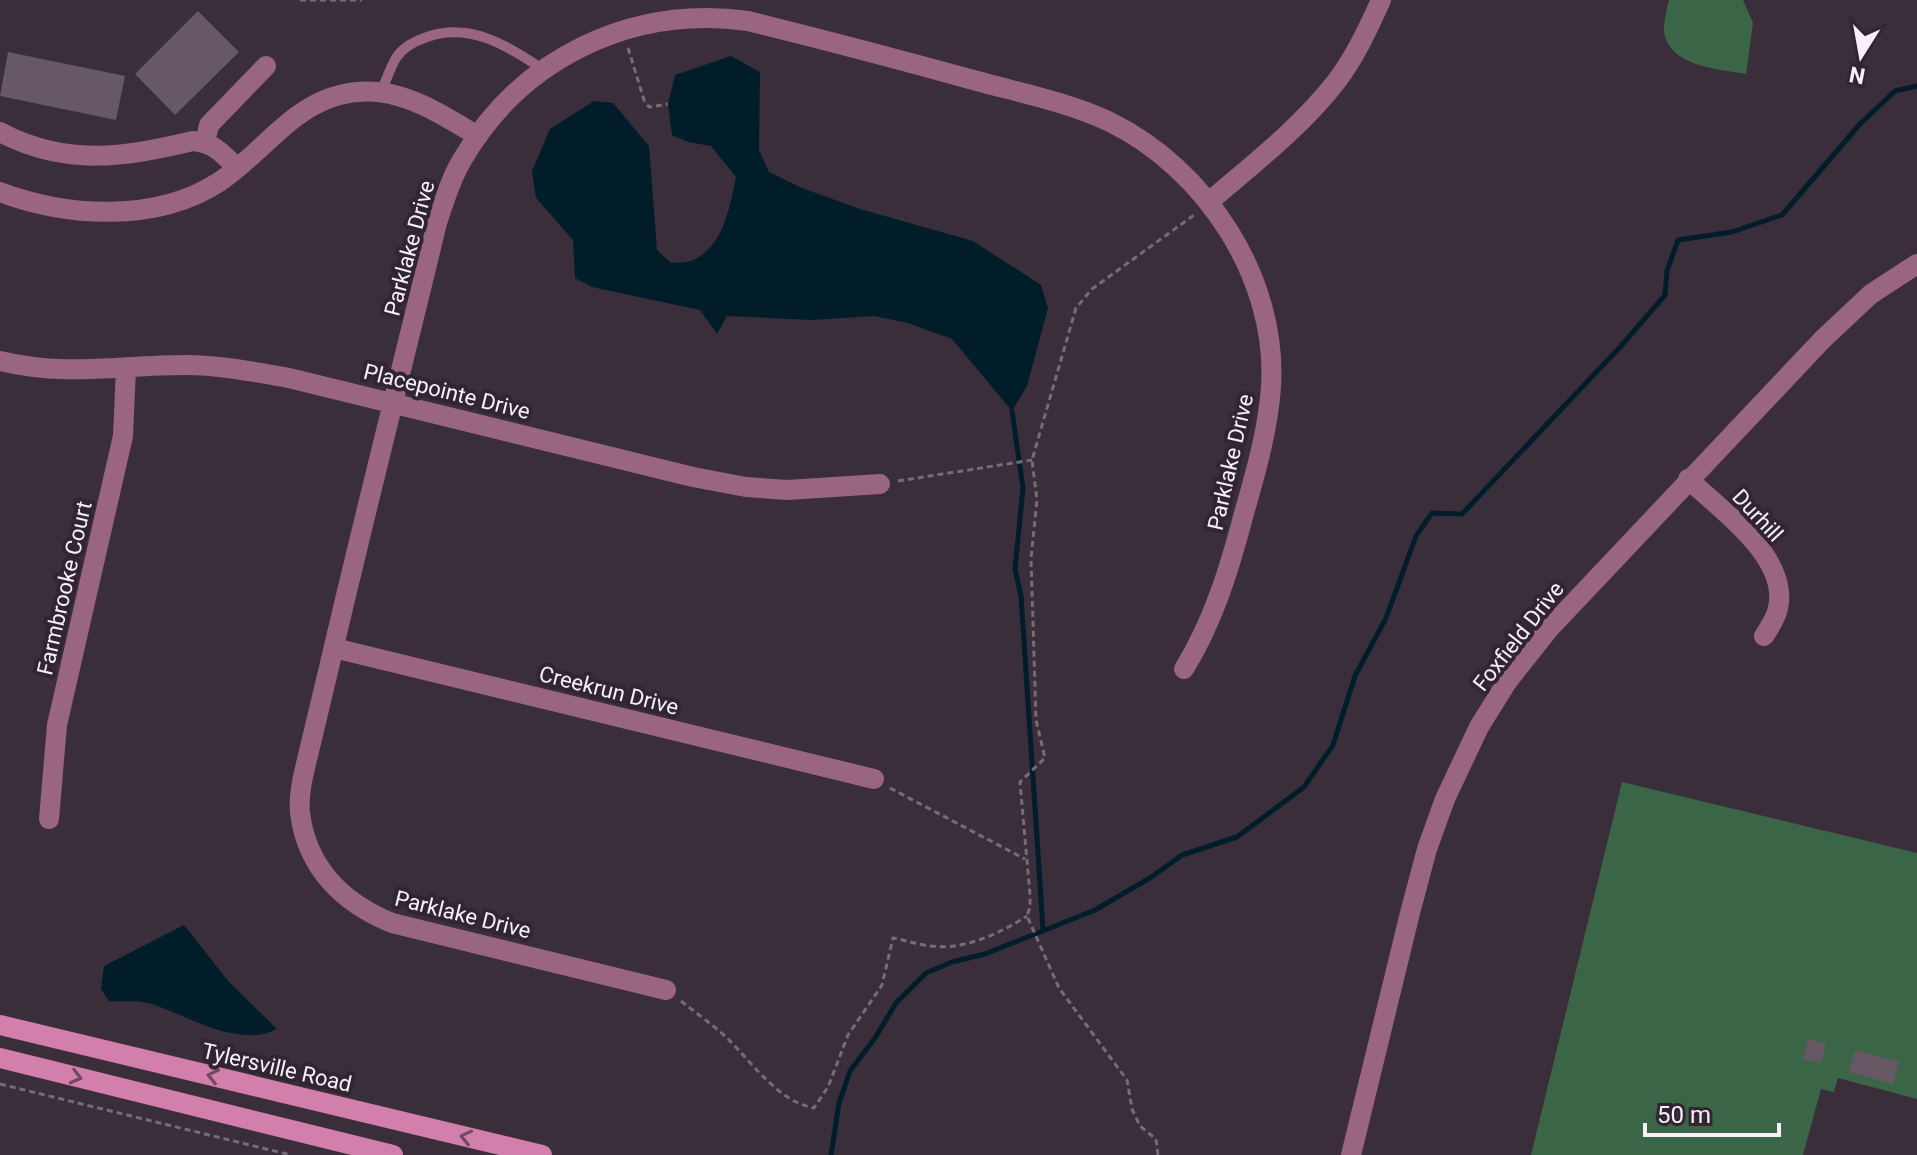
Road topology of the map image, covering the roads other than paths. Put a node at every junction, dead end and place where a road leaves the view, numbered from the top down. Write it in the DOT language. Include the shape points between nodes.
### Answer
graph roads {
  1 [pos="1381,0"];
  2 [pos="749,10"];
  3 [pos="266,66"];
  4 [pos="542,69"];
  5 [pos="381,92"];
  6 [pos="0,132"];
  7 [pos="478,136"];
  8 [pos="205,142"];
  9 [pos="236,167"];
  10 [pos="0,192"];
  11 [pos="1209,202"];
  12 [pos="1917,264"];
  13 [pos="0,361"];
  14 [pos="126,368"];
  15 [pos="393,403"];
  16 [pos="1688,479"];
  17 [pos="880,484"];
  18 [pos="1764,636"];
  19 [pos="334,648"];
  20 [pos="1184,669"];
  21 [pos="874,779"];
  22 [pos="49,819"];
  23 [pos="666,990"];
  24 [pos="0,1025"];
  25 [pos="0,1058"];
  26 [pos="393,1155"];
  27 [pos="542,1155"];
  28 [pos="1351,1155"];
  1 -- 11 [label="street" via="1359,47 1311,111"];
  2 -- 4 [label="street, Parklake Drive" via="621,30 577,47"];
  2 -- 11 [label="street, Parklake Drive" via="1086,112 1146,143"];
  3 -- 8 [label="street" via="209,125"];
  4 -- 5 [label="lane" via="500,42 444,31 412,43 397,56"];
  4 -- 7 [label="street, Parklake Drive"];
  5 -- 7 [label="street" via="421,104"];
  5 -- 9 [label="street" via="340,95 302,111"];
  6 -- 8 [label="street" via="47,150 87,157"];
  7 -- 15 [label="street, Parklake Drive" via="450,184 437,223"];
  8 -- 9 [label="street"];
  9 -- 10 [label="street" via="197,194 133,210 67,209"];
  11 -- 20 [label="street, Parklake Drive" via="1236,244 1262,306 1271,387 1266,428 1232,558 1210,622"];
  12 -- 16 [label="street, Foxfield Drive" via="1871,294 1823,339"];
  13 -- 14 [label="street, Placepointe Drive" via="50,370"];
  14 -- 15 [label="street, Placepointe Drive" via="224,367"];
  14 -- 22 [label="street, Farmbrooke Court" via="123,436 57,725"];
  15 -- 17 [label="street, Placepointe Drive" via="746,487 800,491"];
  15 -- 19 [label="street, Parklake Drive"];
  16 -- 18 [label="street, Durhill" via="1747,534 1771,566 1779,604"];
  16 -- 28 [label="street, Foxfield Drive" via="1548,630 1507,682 1461,763 1427,849"];
  19 -- 21 [label="street, Creekrun Drive"];
  19 -- 23 [label="street, Parklake Drive" via="300,812 318,864 334,886 355,905 392,923"];
  27 -- 24 [label="main road, Tylersville Road, one-way"];
  25 -- 26 [label="main road, one-way"];
}
